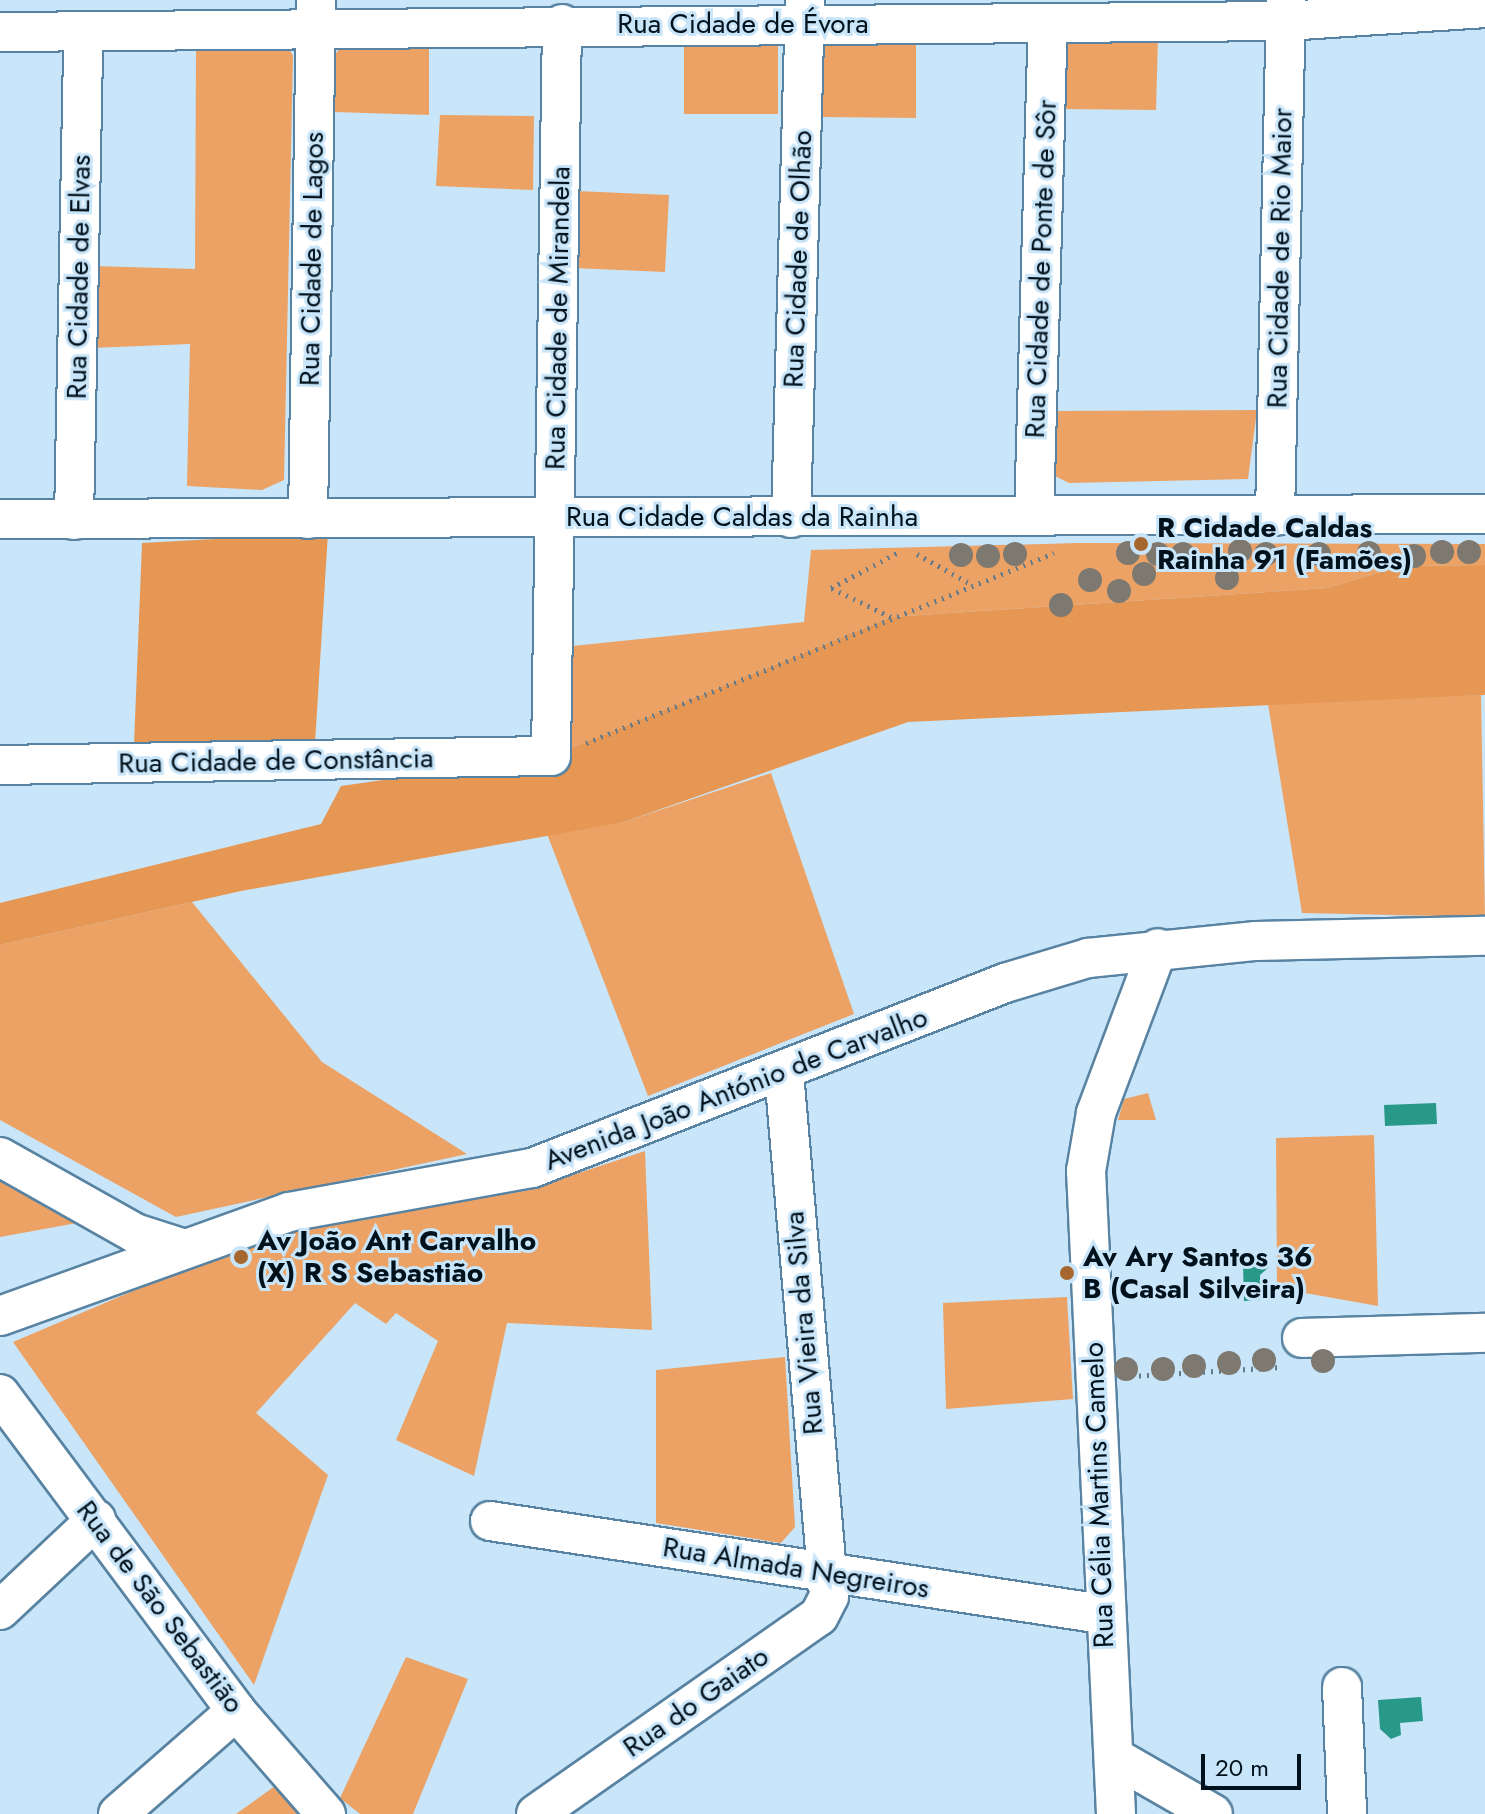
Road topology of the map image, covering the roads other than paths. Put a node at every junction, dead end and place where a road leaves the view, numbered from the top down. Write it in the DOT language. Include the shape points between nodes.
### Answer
graph roads {
  1 [pos="1485,8"];
  2 [pos="1285,10"];
  3 [pos="804,13"];
  4 [pos="315,15"];
  5 [pos="1048,23"];
  6 [pos="562,24"];
  7 [pos="0,32"];
  8 [pos="83,33"];
  9 [pos="1485,514"];
  10 [pos="555,516"];
  11 [pos="1034,516"];
  12 [pos="1275,516"];
  13 [pos="791,518"];
  14 [pos="0,519"];
  15 [pos="308,519"];
  16 [pos="74,520"];
  17 [pos="551,756"];
  18 [pos="0,765"];
  19 [pos="1485,936"];
  20 [pos="1158,948"];
  21 [pos="784,1073"];
  22 [pos="0,1157"];
  23 [pos="179,1247"];
  24 [pos="0,1316"];
  25 [pos="1485,1333"];
  26 [pos="1302,1338"];
  27 [pos="0,1394"];
  28 [pos="96,1520"];
  29 [pos="490,1521"];
  30 [pos="825,1574"];
  31 [pos="0,1610"];
  32 [pos="1102,1614"];
  33 [pos="1342,1687"];
  34 [pos="236,1711"];
  35 [pos="1114,1757"];
  36 [pos="118,1814"];
  37 [pos="326,1814"];
  38 [pos="536,1814"];
  39 [pos="1116,1814"];
  40 [pos="1213,1814"];
  41 [pos="1347,1814"];
  1 -- 2 [label="street, Rua Cidade de Évora"];
  2 -- 5 [label="street, Rua Cidade de Évora"];
  2 -- 12 [label="street, Rua Cidade de Rio Maior"];
  3 -- 5 [label="street, Rua Cidade de Évora"];
  3 -- 6 [label="street, Rua Cidade de Évora"];
  3 -- 13 [label="street, Rua Cidade de Olhão"];
  4 -- 6 [label="street, Rua Cidade de Évora"];
  4 -- 8 [label="street, Rua Cidade de Évora"];
  4 -- 15 [label="street, Rua Cidade de Lagos"];
  5 -- 11 [label="street, Rua Cidade de Ponte de Sôr"];
  6 -- 10 [label="street, Rua Cidade de Mirandela"];
  7 -- 8 [label="street, Rua Cidade de Évora"];
  8 -- 16 [label="street, Rua Cidade de Elvas"];
  9 -- 12 [label="street, Rua Cidade Caldas da Rainha"];
  10 -- 13 [label="street, Rua Cidade Caldas da Rainha"];
  10 -- 15 [label="street, Rua Cidade Caldas da Rainha"];
  10 -- 17 [label="street, Rua Cidade de Mirandela"];
  11 -- 12 [label="street, Rua Cidade Caldas da Rainha"];
  11 -- 13 [label="street, Rua Cidade Caldas da Rainha"];
  14 -- 16 [label="street, Rua Cidade Caldas da Rainha"];
  15 -- 16 [label="street, Rua Cidade Caldas da Rainha"];
  17 -- 18 [label="street, Rua Cidade de Constância"];
  19 -- 20 [label="street, Avenida João António de Carvalho"];
  20 -- 21 [label="street, Avenida João António de Carvalho" via="1088,958 1005,983"];
  20 -- 32 [label="street, Rua Célia Martins Camelo" via="1096,1113 1086,1171"];
  21 -- 23 [label="street, Avenida João António de Carvalho" via="532,1168 289,1212"];
  21 -- 30 [label="street, Rua Vieira da Silva"];
  22 -- 23 [label="street" via="135,1233"];
  23 -- 24 [label="street, Avenida João António de Carvalho"];
  25 -- 26 [label="street"];
  27 -- 28 [label="street, Rua de São Sebastião"];
  28 -- 31 [label="street"];
  28 -- 34 [label="street, Rua de São Sebastião"];
  29 -- 30 [label="street, Rua Almada Negreiros"];
  30 -- 32 [label="street, Rua Almada Negreiros"];
  30 -- 38 [label="street, Rua do Gaiato" via="829,1596 819,1616"];
  32 -- 35 [label="street, Rua Célia Martins Camelo"];
  33 -- 41 [label="street"];
  34 -- 36 [label="street"];
  34 -- 37 [label="street, Rua de São Sebastião"];
  35 -- 39 [label="street, Rua Célia Martins Camelo"];
  35 -- 40 [label="street"];
}
